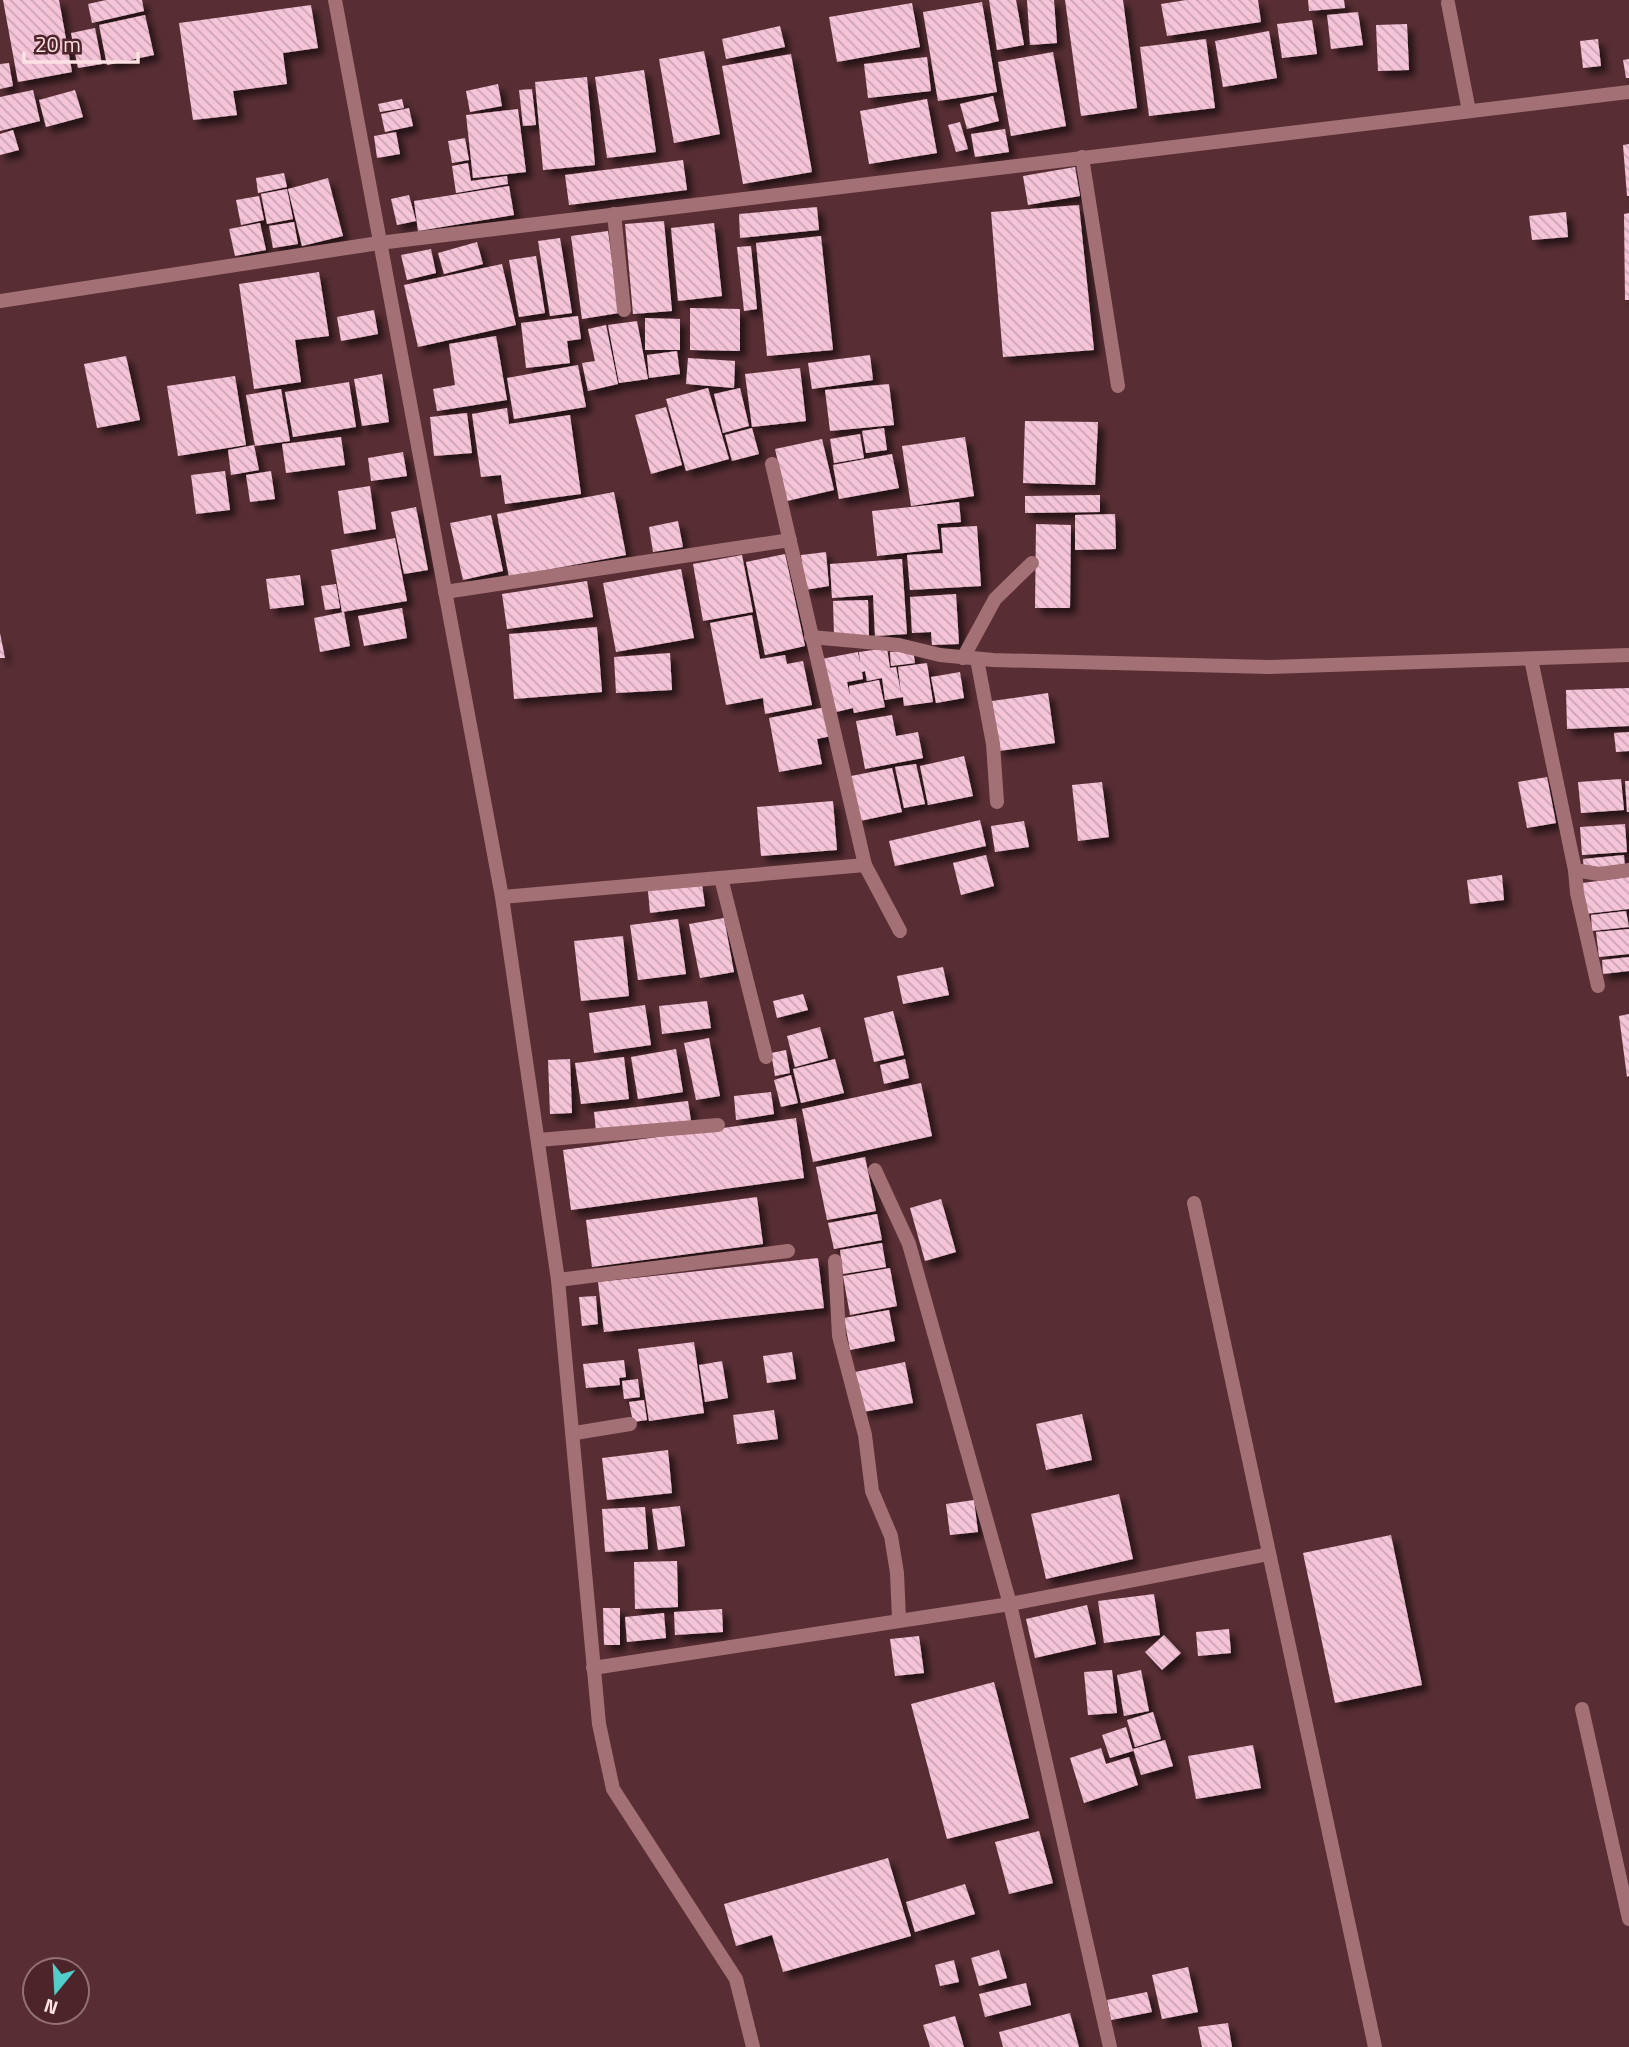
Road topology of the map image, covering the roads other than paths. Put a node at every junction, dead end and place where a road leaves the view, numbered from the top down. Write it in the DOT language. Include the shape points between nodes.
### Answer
graph roads {
  1 [pos="335,0"];
  2 [pos="1447,3"];
  3 [pos="1629,92"];
  4 [pos="1469,111"];
  5 [pos="1082,157"];
  6 [pos="614,214"];
  7 [pos="379,243"];
  8 [pos="0,301"];
  9 [pos="624,310"];
  10 [pos="1118,386"];
  11 [pos="772,464"];
  12 [pos="790,540"];
  13 [pos="1032,563"];
  14 [pos="445,592"];
  15 [pos="811,637"];
  16 [pos="1629,654"];
  17 [pos="970,658"];
  18 [pos="1531,659"];
  19 [pos="997,802"];
  20 [pos="865,865"];
  21 [pos="1575,870"];
  22 [pos="1629,870"];
  23 [pos="720,878"];
  24 [pos="502,897"];
  25 [pos="900,931"];
  26 [pos="1598,986"];
  27 [pos="766,1057"];
  28 [pos="718,1125"];
  29 [pos="538,1140"];
  30 [pos="875,1170"];
  31 [pos="1194,1203"];
  32 [pos="788,1251"];
  33 [pos="835,1261"];
  34 [pos="558,1280"];
  35 [pos="630,1423"];
  36 [pos="575,1433"];
  37 [pos="1269,1554"];
  38 [pos="1010,1604"];
  39 [pos="899,1619"];
  40 [pos="593,1668"];
  41 [pos="1582,1709"];
  42 [pos="1629,1920"];
  43 [pos="753,2047"];
  44 [pos="1110,2047"];
  45 [pos="1375,2047"];
  1 -- 7 [label="street"];
  2 -- 4 [label="street"];
  3 -- 4 [label="street"];
  4 -- 5 [label="street"];
  5 -- 6 [label="street"];
  5 -- 10 [label="street"];
  6 -- 7 [label="street"];
  6 -- 9 [label="street"];
  7 -- 8 [label="street"];
  7 -- 14 [label="street"];
  11 -- 12 [label="street"];
  12 -- 14 [label="street"];
  12 -- 15 [label="street"];
  13 -- 17 [label="street" via="995,599"];
  14 -- 24 [label="street"];
  15 -- 17 [label="street" via="900,645"];
  15 -- 20 [label="street"];
  16 -- 18 [label="street"];
  17 -- 18 [label="street" via="1269,667"];
  17 -- 19 [label="street" via="993,744"];
  18 -- 21 [label="street"];
  20 -- 23 [label="street"];
  20 -- 25 [label="street"];
  21 -- 22 [label="street" via="1599,874"];
  21 -- 26 [label="street"];
  23 -- 24 [label="street"];
  23 -- 27 [label="street"];
  24 -- 29 [label="street"];
  28 -- 29 [label="street"];
  29 -- 34 [label="street"];
  30 -- 38 [label="street" via="909,1244"];
  31 -- 37 [label="street"];
  32 -- 34 [label="street"];
  33 -- 39 [label="street" via="839,1336 865,1435 872,1492 891,1536"];
  34 -- 36 [label="street"];
  35 -- 36 [label="street"];
  36 -- 40 [label="street"];
  37 -- 38 [label="street"];
  37 -- 45 [label="street"];
  38 -- 39 [label="street"];
  38 -- 44 [label="street"];
  39 -- 40 [label="street"];
  40 -- 43 [label="street" via="613,1789 736,1979"];
  41 -- 42 [label="street"];
}
